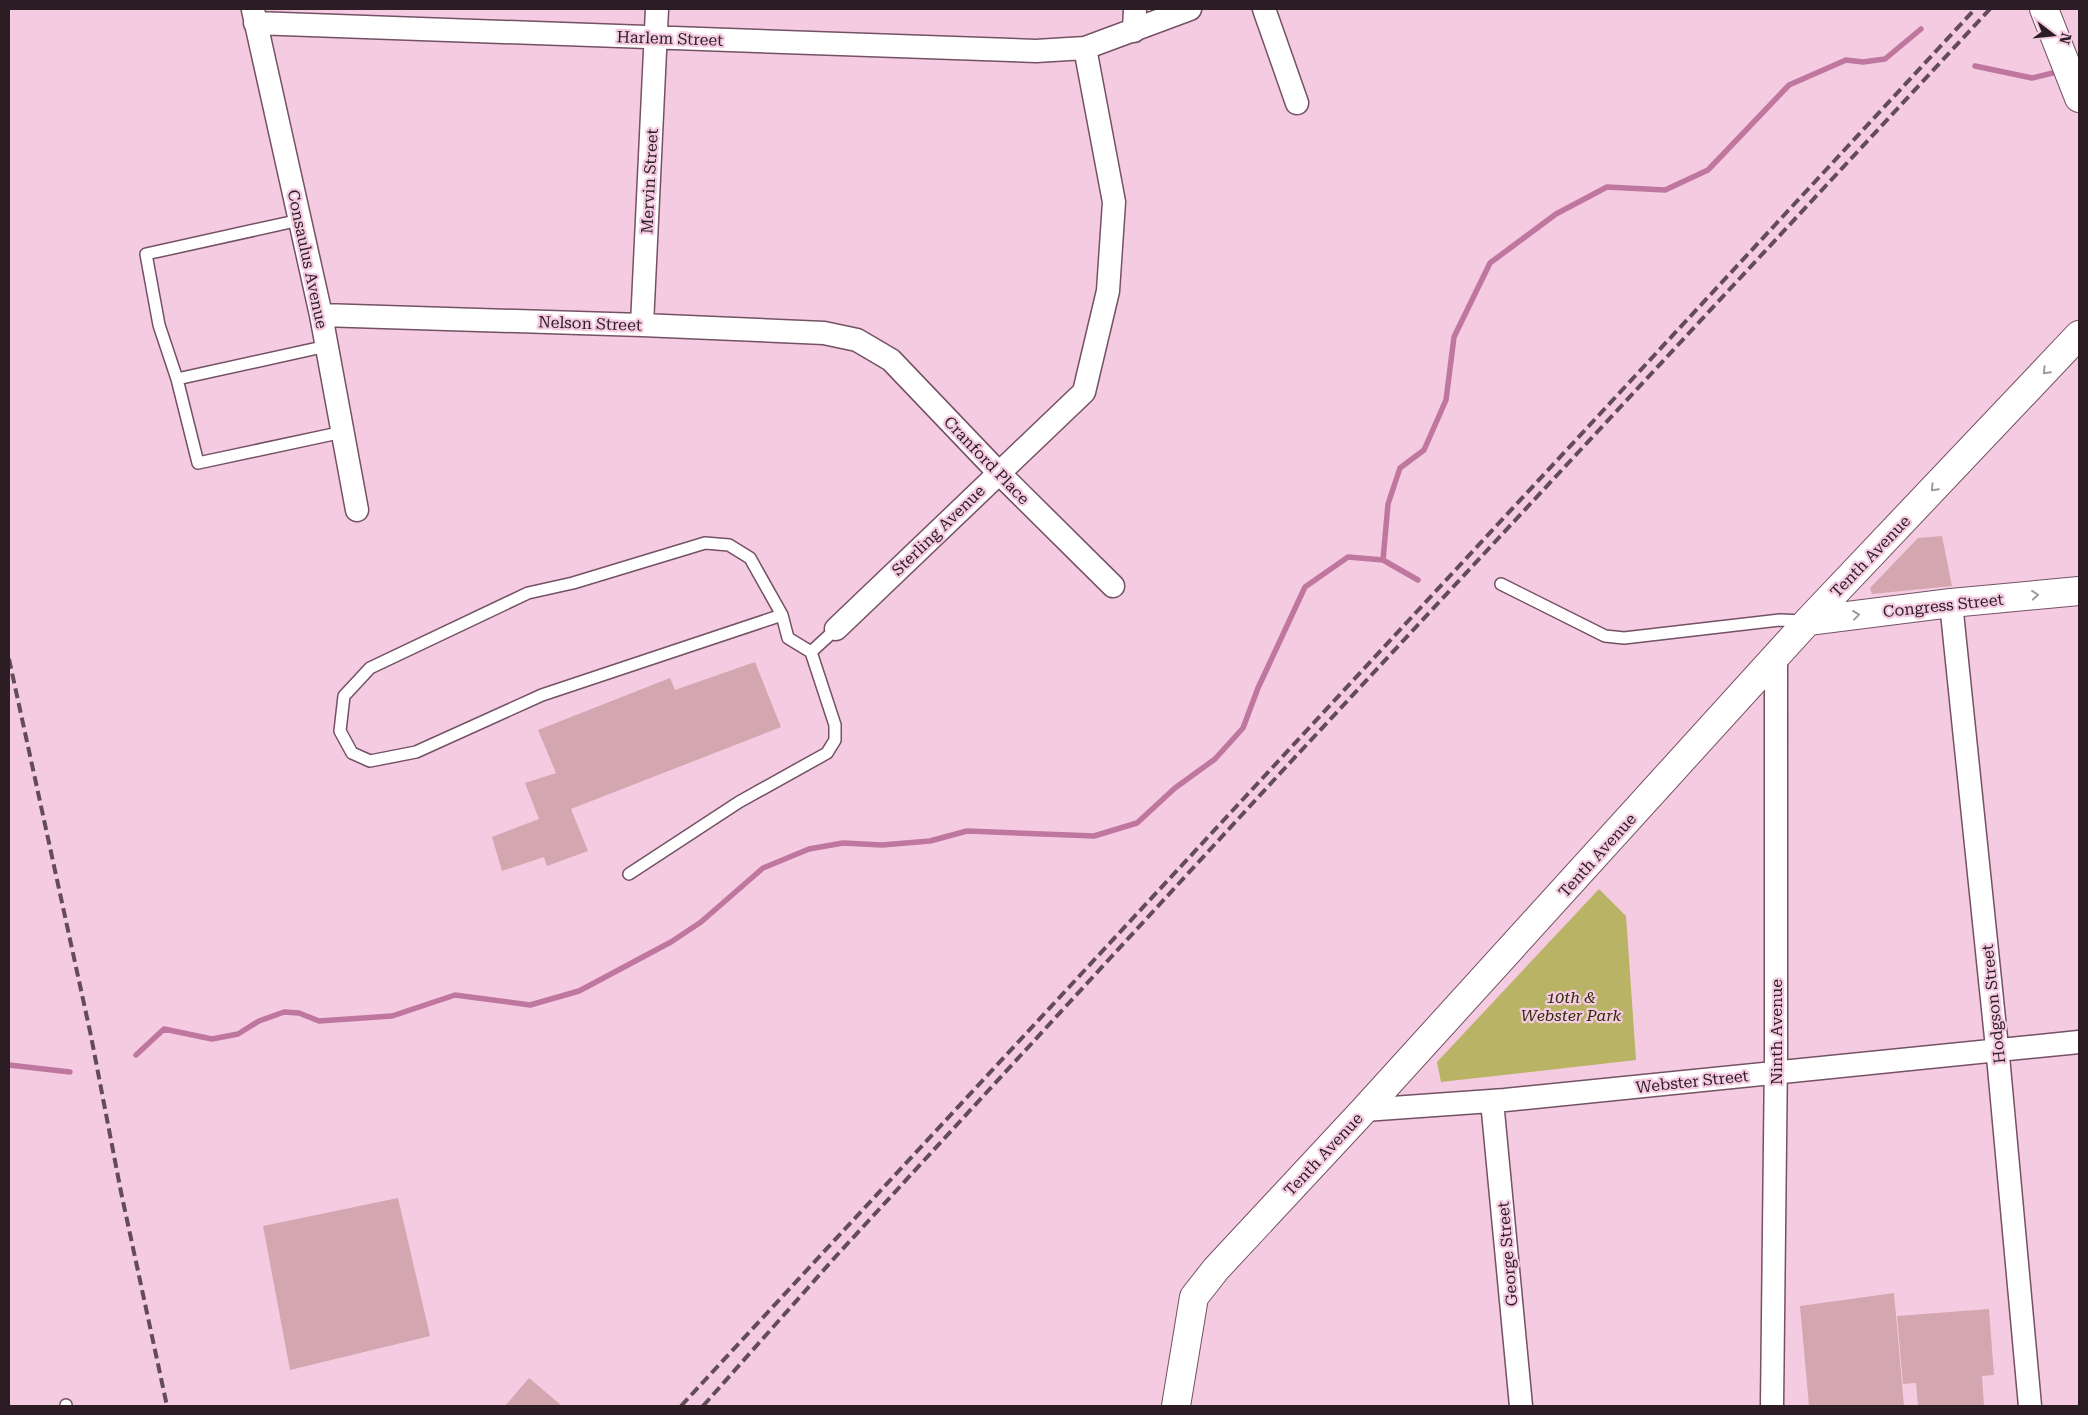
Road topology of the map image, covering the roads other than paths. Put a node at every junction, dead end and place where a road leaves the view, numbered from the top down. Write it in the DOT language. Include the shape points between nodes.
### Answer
graph roads {
  1 [pos="657,9"];
  2 [pos="1190,9"];
  3 [pos="1264,9"];
  4 [pos="2044,9"];
  5 [pos="254,16"];
  6 [pos="1134,20"];
  7 [pos="656,38"];
  8 [pos="1085,48"];
  9 [pos="2079,98"];
  10 [pos="1297,103"];
  11 [pos="300,220"];
  12 [pos="322,315"];
  13 [pos="642,324"];
  14 [pos="2079,335"];
  15 [pos="857,340"];
  16 [pos="327,346"];
  17 [pos="177,379"];
  18 [pos="343,432"];
  19 [pos="998,472"];
  20 [pos="357,510"];
  21 [pos="1501,584"];
  22 [pos="1113,586"];
  23 [pos="2079,591"];
  24 [pos="1950,603"];
  25 [pos="782,615"];
  26 [pos="1808,621"];
  27 [pos="836,629"];
  28 [pos="811,652"];
  29 [pos="1776,657"];
  30 [pos="629,874"];
  31 [pos="2079,1042"];
  32 [pos="1998,1050"];
  33 [pos="1776,1072"];
  34 [pos="1492,1101"];
  35 [pos="1364,1110"];
  36 [pos="1176,1406"];
  37 [pos="1521,1406"];
  38 [pos="1772,1406"];
  39 [pos="2030,1406"];
  1 -- 7 [label="street, Mervin Street"];
  2 -- 6 [label="street, Harlem Street"];
  3 -- 10 [label="street"];
  4 -- 9 [label="street"];
  5 -- 7 [label="street, Harlem Street"];
  5 -- 11 [label="street, Consaulus Avenue"];
  6 -- 8 [label="street, Harlem Street"];
  7 -- 8 [label="street, Harlem Street" via="1036,51"];
  7 -- 13 [label="street, Mervin Street"];
  8 -- 19 [label="street, Sterling Avenue" via="1114,202 1108,291 1084,392"];
  11 -- 12 [label="street, Consaulus Avenue"];
  11 -- 17 [label="lane" via="146,254 159,325"];
  12 -- 13 [label="street, Nelson Street"];
  12 -- 16 [label="street, Consaulus Avenue"];
  13 -- 15 [label="street, Nelson Street" via="824,333"];
  14 -- 26 [label="street, Tenth Avenue, one-way"];
  15 -- 19 [label="street, Cranford Place" via="892,360"];
  16 -- 17 [label="lane"];
  16 -- 18 [label="street, Consaulus Avenue"];
  17 -- 18 [label="lane" via="198,463"];
  18 -- 20 [label="street, Consaulus Avenue"];
  19 -- 22 [label="street, Cranford Place"];
  19 -- 27 [label="street, Sterling Avenue"];
  21 -- 26 [label="lane" via="1605,636 1624,638 1780,620"];
  24 -- 23 [label="street, Congress Street, one-way"];
  26 -- 24 [label="street, Congress Street, one-way"];
  24 -- 32 [label="street, Hodgson Street"];
  25 -- 25 [label="lane" via="750,558 729,545 705,543 573,583 528,593 370,668 344,696 340,731 352,753 370,761 416,752 542,695"];
  25 -- 28 [label="lane" via="788,638"];
  26 -- 29 [label="street, Tenth Avenue"];
  27 -- 28 [label="lane"];
  28 -- 30 [label="lane" via="835,725 835,740 827,753 739,802"];
  29 -- 33 [label="street, Ninth Avenue"];
  29 -- 35 [label="street, Tenth Avenue"];
  31 -- 32 [label="street, Webster Street"];
  32 -- 33 [label="street, Webster Street"];
  32 -- 39 [label="street, Hodgson Street"];
  33 -- 34 [label="street, Webster Street"];
  33 -- 38 [label="street, Ninth Avenue"];
  34 -- 35 [label="street, Webster Street"];
  34 -- 37 [label="street, George Street"];
  35 -- 36 [label="street, Tenth Avenue" via="1216,1269 1194,1297"];
}
